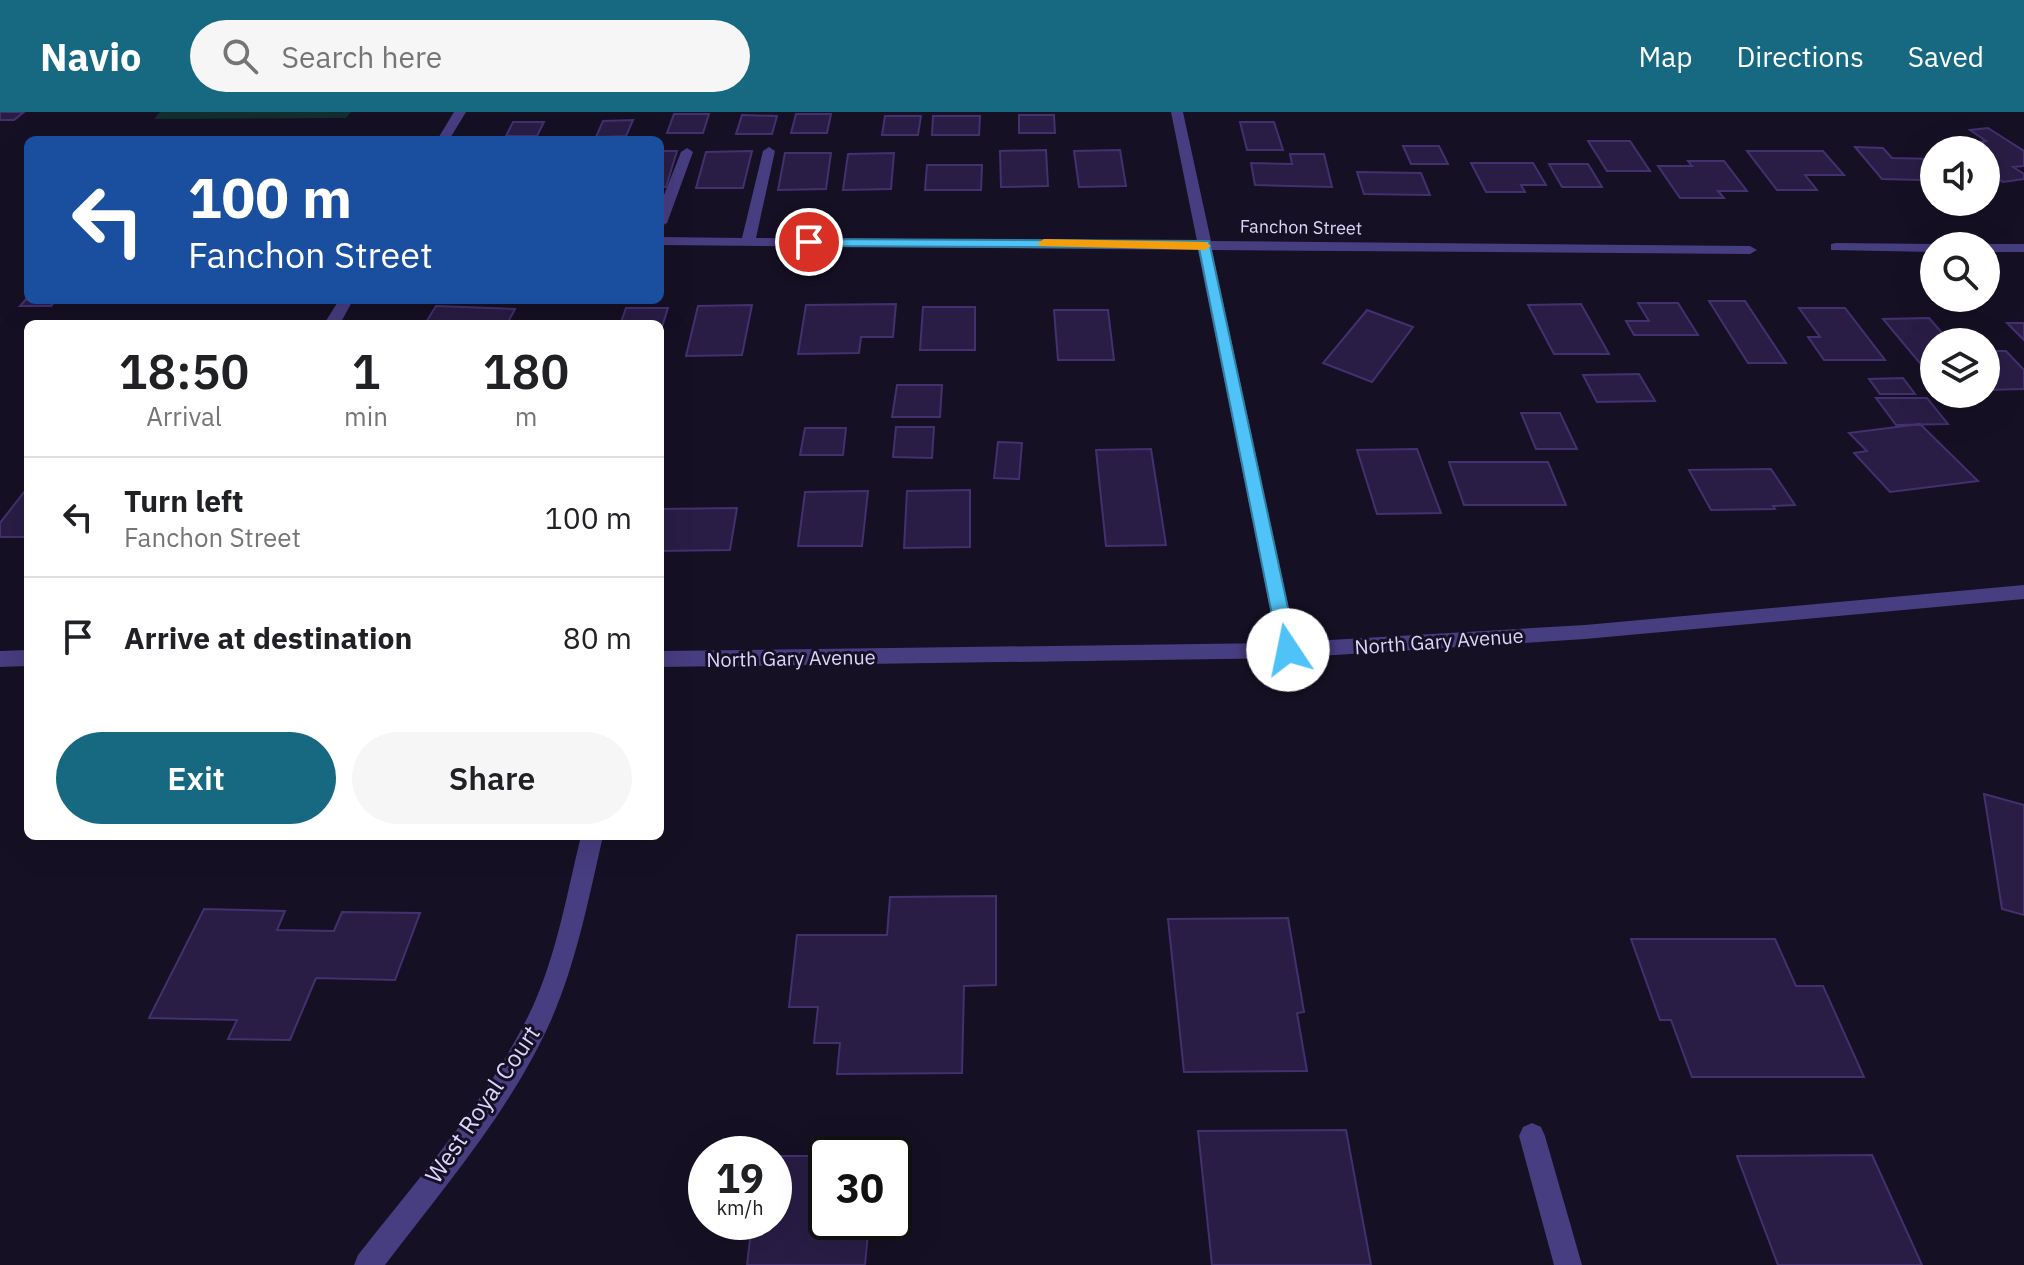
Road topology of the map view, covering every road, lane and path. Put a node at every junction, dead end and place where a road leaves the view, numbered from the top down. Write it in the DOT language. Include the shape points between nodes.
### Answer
graph roads {
  1 [pos="460,112"];
  2 [pos="1177,112"];
  3 [pos="445,136"];
  4 [pos="769,151"];
  5 [pos="687,152"];
  6 [pos="664,212"];
  7 [pos="664,241"];
  8 [pos="748,242"];
  9 [pos="1204,244"];
  10 [pos="1836,247"];
  11 [pos="1920,248"];
  12 [pos="2000,248"];
  13 [pos="2024,248"];
  14 [pos="1750,250"];
  15 [pos="2024,592"];
  16 [pos="1288,650"];
  17 [pos="24,658"];
  18 [pos="0,659"];
  19 [pos="664,659"];
  20 [pos="591,840"];
  21 [pos="1532,1136"];
  22 [pos="368,1265"];
  23 [pos="1568,1265"];
  1 -- 3 [label="street"];
  2 -- 9 [label="street"];
  4 -- 8 [label="street"];
  5 -- 6 [label="street"];
  7 -- 8 [label="street, Fanchon Street"];
  8 -- 9 [label="street, Fanchon Street"];
  9 -- 14 [label="street, Fanchon Street"];
  9 -- 16 [label="street"];
  10 -- 11 [label="street"];
  12 -- 13 [label="street"];
  15 -- 16 [label="street, North Gary Avenue" via="1585,632"];
  16 -- 19 [label="street, North Gary Avenue"];
  17 -- 18 [label="street"];
  20 -- 22 [label="street, West Royal Court" via="560,967 517,1061"];
  21 -- 23 [label="street"];
}
